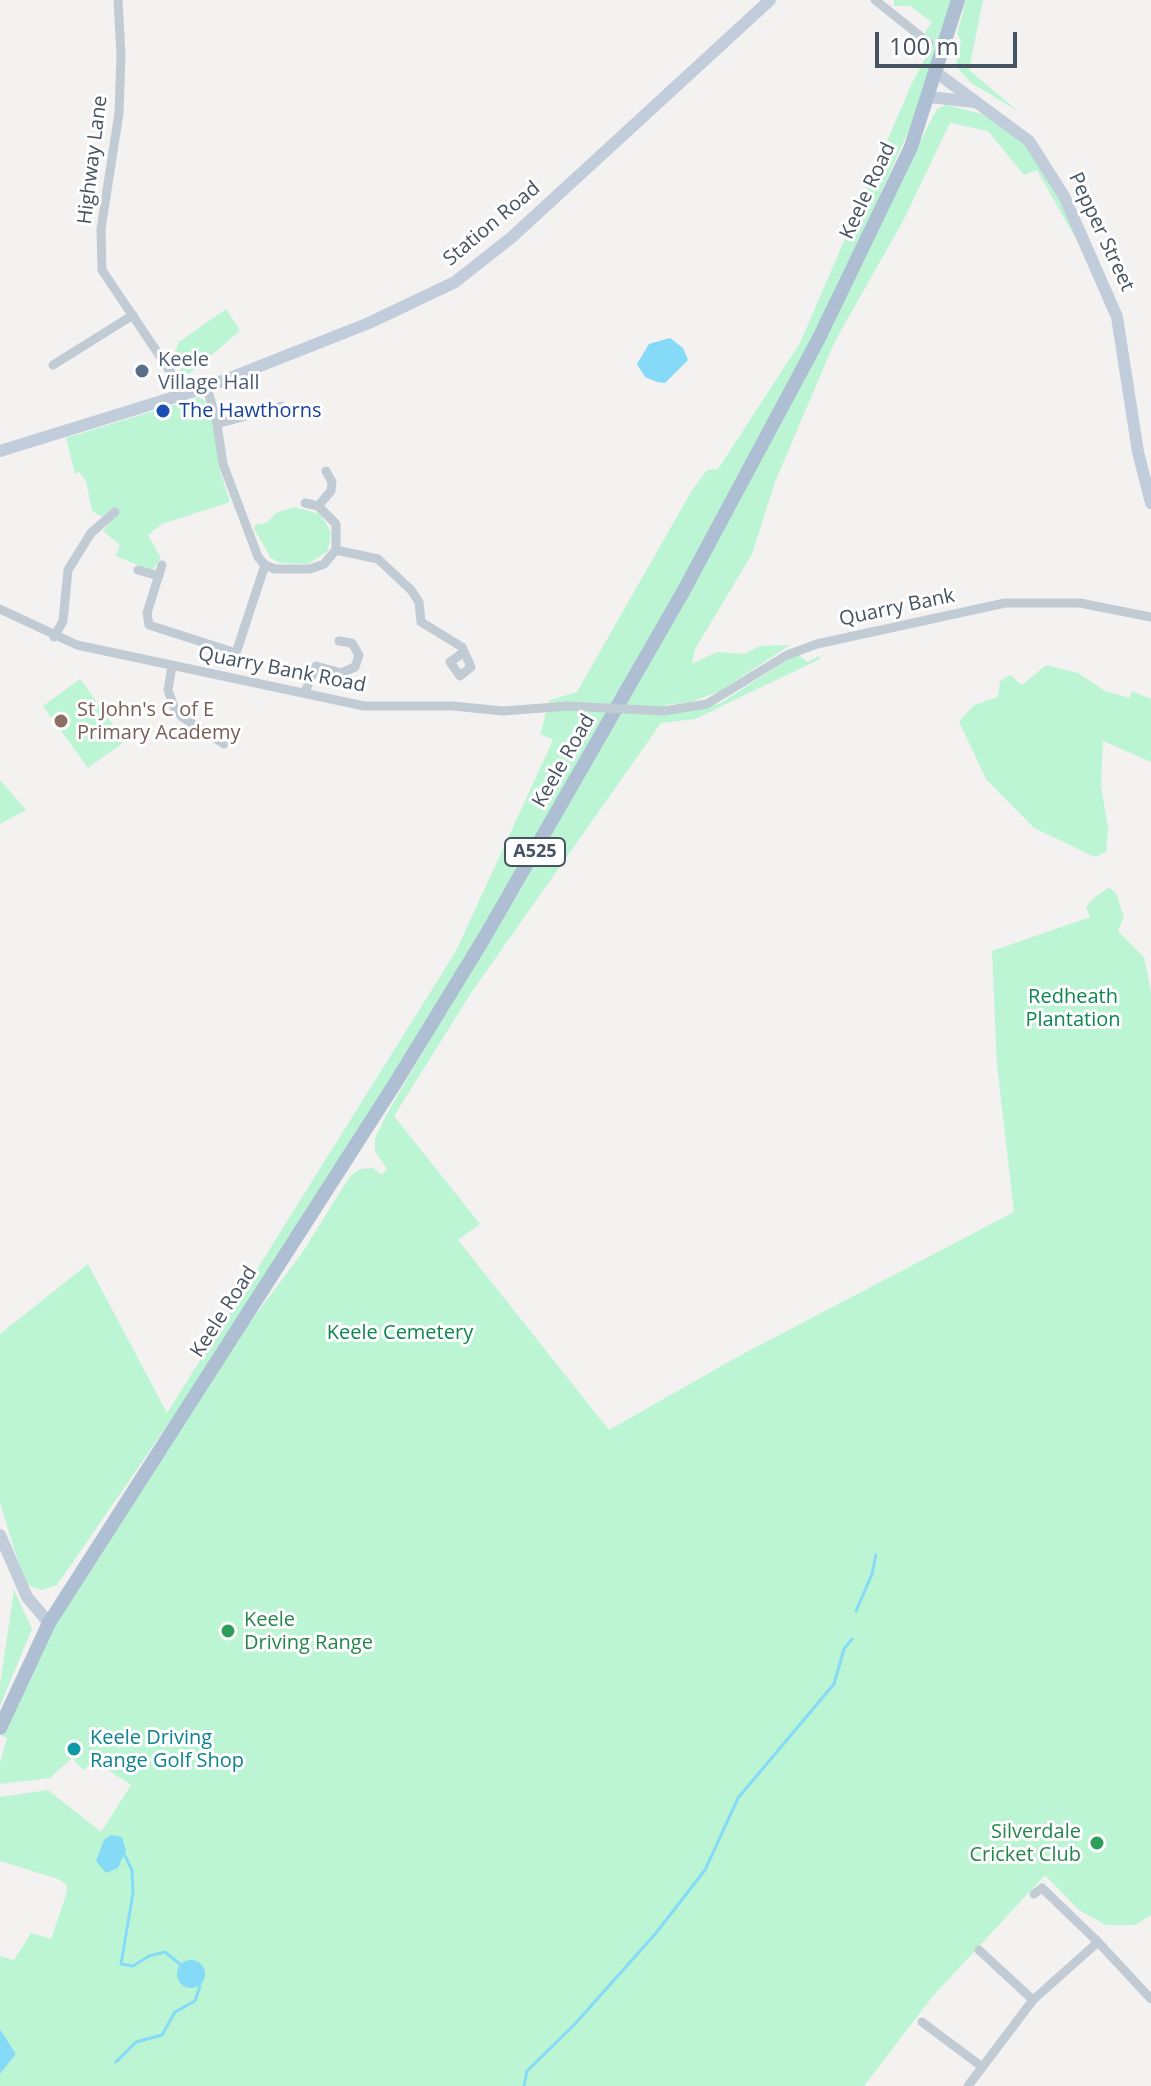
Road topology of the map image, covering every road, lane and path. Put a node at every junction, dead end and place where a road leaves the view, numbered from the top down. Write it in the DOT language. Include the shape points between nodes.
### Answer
graph roads {
  1 [pos="118,0"];
  2 [pos="770,0"];
  3 [pos="875,0"];
  4 [pos="958,0"];
  5 [pos="929,43"];
  6 [pos="937,73"];
  7 [pos="929,97"];
  8 [pos="978,102"];
  9 [pos="133,315"];
  10 [pos="53,365"];
  11 [pos="207,387"];
  12 [pos="186,395"];
  13 [pos="282,406"];
  14 [pos="217,424"];
  15 [pos="0,451"];
  16 [pos="326,471"];
  17 [pos="305,503"];
  18 [pos="1151,503"];
  19 [pos="318,506"];
  20 [pos="115,512"];
  21 [pos="336,550"];
  22 [pos="162,565"];
  23 [pos="265,565"];
  24 [pos="138,570"];
  25 [pos="159,576"];
  26 [pos="0,609"];
  27 [pos="1151,617"];
  28 [pos="54,637"];
  29 [pos="339,641"];
  30 [pos="464,652"];
  31 [pos="172,666"];
  32 [pos="305,692"];
  33 [pos="568,706"];
  34 [pos="224,744"];
  35 [pos="0,1535"];
  36 [pos="49,1623"];
  37 [pos="0,1728"];
  38 [pos="1034,1894"];
  39 [pos="1098,1942"];
  40 [pos="979,1950"];
  41 [pos="1150,1994"];
  42 [pos="1033,2000"];
  43 [pos="922,2022"];
  44 [pos="981,2066"];
  45 [pos="968,2086"];
  1 -- 9 [label="street, Highway Lane" via="119,113 101,229 102,270"];
  2 -- 11 [label="street, Station Road" via="512,237 455,282 330,340"];
  3 -- 5 [label="street"];
  4 -- 6 [label="main road, Keele Road / A525"];
  6 -- 7 [label="main road, Keele Road / A525"];
  6 -- 8 [label="street, Pepper Street"];
  7 -- 8 [label="street"];
  7 -- 36 [label="main road, Keele Road / A525" via="911,147 819,338 577,780 396,1082"];
  8 -- 18 [label="street, Pepper Street" via="1029,141 1050,170 1093,256 1124,343 1138,452"];
  9 -- 10 [label="street"];
  9 -- 12 [label="street, Highway Lane"];
  11 -- 12 [label="street, Station Road"];
  11 -- 14 [label="street"];
  12 -- 15 [label="street, Station Road"];
  13 -- 14 [label="street"];
  14 -- 23 [label="street" via="223,464"];
  16 -- 19 [label="street" via="331,491"];
  17 -- 19 [label="street"];
  19 -- 21 [label="street" via="336,524"];
  20 -- 28 [label="street" via="91,533 68,570 63,621"];
  21 -- 23 [label="street" via="324,564 310,569"];
  21 -- 30 [label="street" via="378,559 411,590 419,602 421,622"];
  22 -- 25 [label="street"];
  23 -- 25 [label="street" via="236,653 149,625 147,613"];
  24 -- 25 [label="street"];
  26 -- 28 [label="street, Quarry Bank Road"];
  27 -- 33 [label="street, Quarry Bank, bridge" via="1080,603 1005,603 817,644 787,655 707,704 664,711"];
  28 -- 31 [label="street, Quarry Bank Road"];
  29 -- 32 [label="street" via="352,643 359,655 355,667 341,673 316,666"];
  31 -- 32 [label="street, Quarry Bank Road"];
  31 -- 34 [label="street" via="168,690 174,707"];
  32 -- 33 [label="street, Quarry Bank Road" via="364,706 503,711"];
  35 -- 36 [label="street" via="27,1597"];
  36 -- 37 [label="main road, Keele Road / A525"];
  38 -- 39 [label="street" via="1042,1888"];
  39 -- 41 [label="street"];
  39 -- 42 [label="street"];
  40 -- 42 [label="street"];
  42 -- 44 [label="street"];
  43 -- 44 [label="street"];
  44 -- 45 [label="street"];
}
